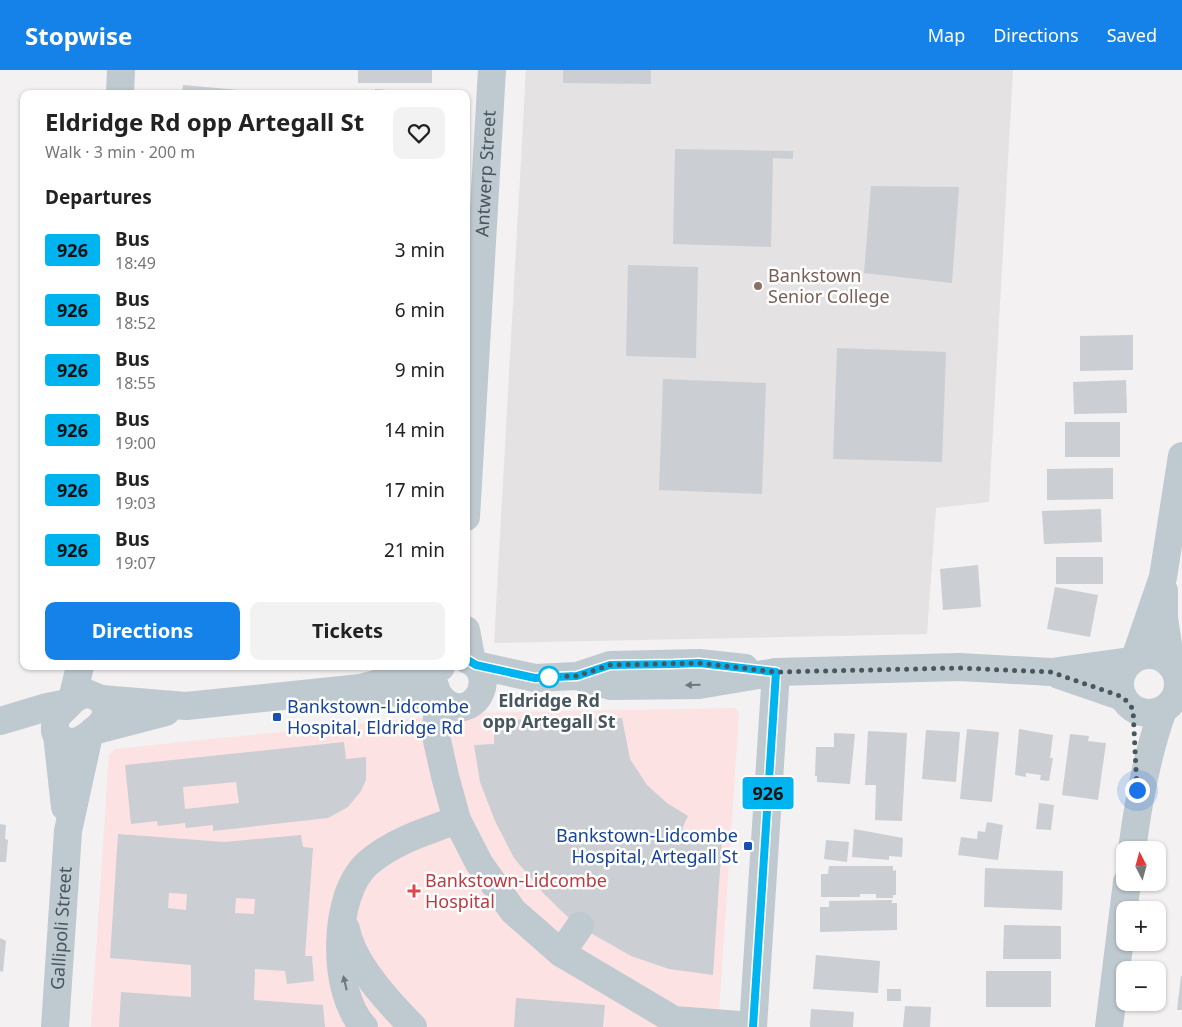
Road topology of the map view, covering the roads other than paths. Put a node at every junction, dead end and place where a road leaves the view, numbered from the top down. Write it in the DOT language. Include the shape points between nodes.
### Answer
graph roads {
  1 [pos="121,70"];
  2 [pos="492,70"];
  3 [pos="120,90"];
  4 [pos="470,448"];
  5 [pos="1182,456"];
  6 [pos="1163,577"];
  7 [pos="1133,659"];
  8 [pos="472,662"];
  9 [pos="1176,668"];
  10 [pos="79,670"];
  11 [pos="99,670"];
  12 [pos="427,670"];
  13 [pos="440,670"];
  14 [pos="776,672"];
  15 [pos="1051,672"];
  16 [pos="535,678"];
  17 [pos="360,688"];
  18 [pos="100,698"];
  19 [pos="457,701"];
  20 [pos="70,702"];
  21 [pos="1173,702"];
  22 [pos="1128,703"];
  23 [pos="186,706"];
  24 [pos="0,721"];
  25 [pos="0,728"];
  26 [pos="91,733"];
  27 [pos="56,734"];
  28 [pos="1137,809"];
  29 [pos="457,820"];
  30 [pos="68,831"];
  31 [pos="1133,841"];
  32 [pos="1126,891"];
  33 [pos="344,920"];
  34 [pos="580,926"];
  35 [pos="561,953"];
  36 [pos="652,1019"];
  37 [pos="753,1021"];
  38 [pos="55,1027"];
  39 [pos="364,1027"];
  40 [pos="413,1027"];
  41 [pos="1109,1027"];
  1 -- 3 [label="street"];
  2 -- 4 [label="street, Antwerp Street"];
  5 -- 6 [label="street"];
  6 -- 7 [label="street"];
  6 -- 9 [label="street" via="1164,618"];
  7 -- 9 [label="street" via="1154,655"];
  7 -- 15 [label="street"];
  7 -- 22 [label="street" via="1120,678"];
  8 -- 16 [label="street"];
  8 -- 19 [label="street" via="484,679 482,692"];
  9 -- 21 [label="street" via="1178,684"];
  10 -- 20 [label="street"];
  11 -- 18 [label="street"];
  12 -- 17 [label="street"];
  13 -- 19 [label="street" via="435,682"];
  14 -- 15 [label="street" via="959,668"];
  14 -- 16 [label="street" via="699,685 611,686 577,676"];
  14 -- 37 [label="street"];
  15 -- 22 [label="street"];
  16 -- 19 [label="street"];
  17 -- 19 [label="street"];
  17 -- 23 [label="street"];
  18 -- 20 [label="street" via="87,693"];
  18 -- 23 [label="street"];
  18 -- 26 [label="street" via="106,714 103,722"];
  19 -- 29 [label="street" via="458,718 442,758"];
  20 -- 24 [label="street"];
  20 -- 27 [label="street" via="55,718"];
  21 -- 22 [label="street" via="1148,713"];
  21 -- 28 [label="street" via="1157,726"];
  22 -- 28 [label="street"];
  23 -- 26 [label="street"];
  25 -- 27 [label="street"];
  26 -- 27 [label="street" via="73,743 65,742"];
  26 -- 30 [label="street, Gallipoli Street"];
  27 -- 30 [label="street, Gallipoli Street"];
  28 -- 31 [label="street"];
  29 -- 33 [label="street" via="393,846 368,864 354,881"];
  29 -- 35 [label="street" via="479,863 513,911"];
  30 -- 38 [label="street, Gallipoli Street"];
  32 -- 41 [label="street"];
  39 -- 33 [label="street, one-way" via="349,1002 341,967 339,943"];
  33 -- 40 [label="street" via="348,943 359,962"];
  34 -- 35 [label="street"];
  35 -- 36 [label="street"];
  36 -- 37 [label="street"];
}
